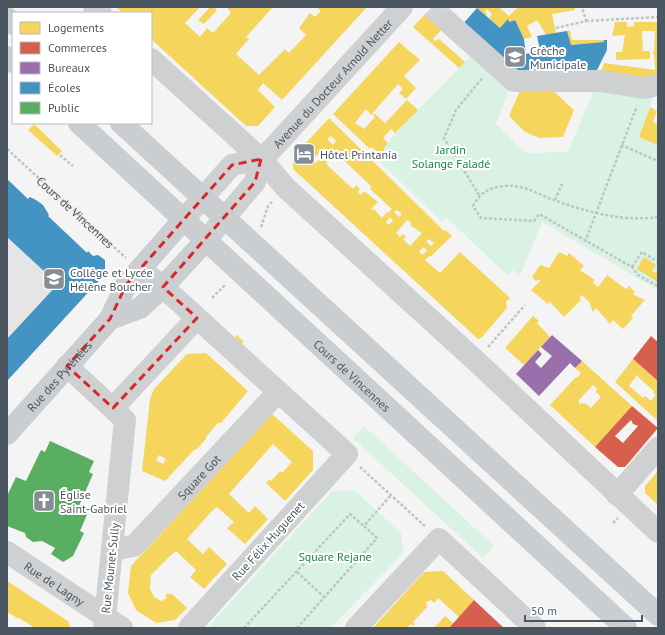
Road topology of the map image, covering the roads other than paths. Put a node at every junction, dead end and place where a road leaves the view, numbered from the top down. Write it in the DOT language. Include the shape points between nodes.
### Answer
graph roads {
  1 [pos="402,7"];
  2 [pos="449,23"];
  3 [pos="152,60"];
  4 [pos="651,86"];
  5 [pos="80,124"];
  6 [pos="122,124"];
  7 [pos="261,159"];
  8 [pos="203,198"];
  9 [pos="225,218"];
  10 [pos="184,219"];
  11 [pos="206,240"];
  12 [pos="140,269"];
  13 [pos="162,287"];
  14 [pos="196,318"];
  15 [pos="110,319"];
  16 [pos="67,366"];
  17 [pos="278,392"];
  18 [pos="113,408"];
  19 [pos="7,434"];
  20 [pos="658,448"];
  21 [pos="618,495"];
  22 [pos="658,532"];
  23 [pos="112,550"];
  24 [pos="7,552"];
  25 [pos="658,615"];
  26 [pos="110,624"];
  27 [pos="189,628"];
  28 [pos="356,628"];
  29 [pos="535,628"];
  30 [pos="626,628"];
  1 -- 7 [label="street, Avenue du Docteur Arnold Netter"];
  2 -- 4 [label="street" via="514,80 601,81"];
  3 -- 7 [label="street"];
  5 -- 10 [label="main road, Cours de Vincennes"];
  6 -- 8 [label="main road"];
  7 -- 8 [label="street" via="232,165"];
  7 -- 9 [label="street" via="255,182"];
  7 -- 21 [label="street" via="286,188"];
  8 -- 9 [label="main road"];
  8 -- 10 [label="street"];
  9 -- 11 [label="street"];
  9 -- 25 [label="main road"];
  10 -- 11 [label="main road, Cours de Vincennes"];
  10 -- 12 [label="main road, Rue des Pyrénées"];
  11 -- 13 [label="main road, Rue des Pyrénées"];
  11 -- 30 [label="main road, Cours de Vincennes"];
  12 -- 13 [label="street"];
  12 -- 15 [label="main road, Rue des Pyrénées" via="126,285"];
  13 -- 14 [label="street"];
  13 -- 15 [label="main road, Rue des Pyrénées" via="140,308"];
  14 -- 17 [label="street"];
  14 -- 18 [label="street"];
  15 -- 16 [label="main road, Rue des Pyrénées"];
  16 -- 18 [label="street, Rue Mounet-Sully"];
  16 -- 19 [label="main road, Rue des Pyrénées"];
  17 -- 23 [label="street, Square Got" via="134,546"];
  17 -- 27 [label="street, Rue Félix Huguenet" via="347,454"];
  18 -- 23 [label="street, Rue Mounet-Sully" via="125,420"];
  20 -- 21 [label="street"];
  21 -- 22 [label="street"];
  23 -- 26 [label="street, Rue Mounet-Sully"];
  24 -- 26 [label="street, Rue de Lagny"];
  28 -- 29 [label="street" via="439,539"];
}
